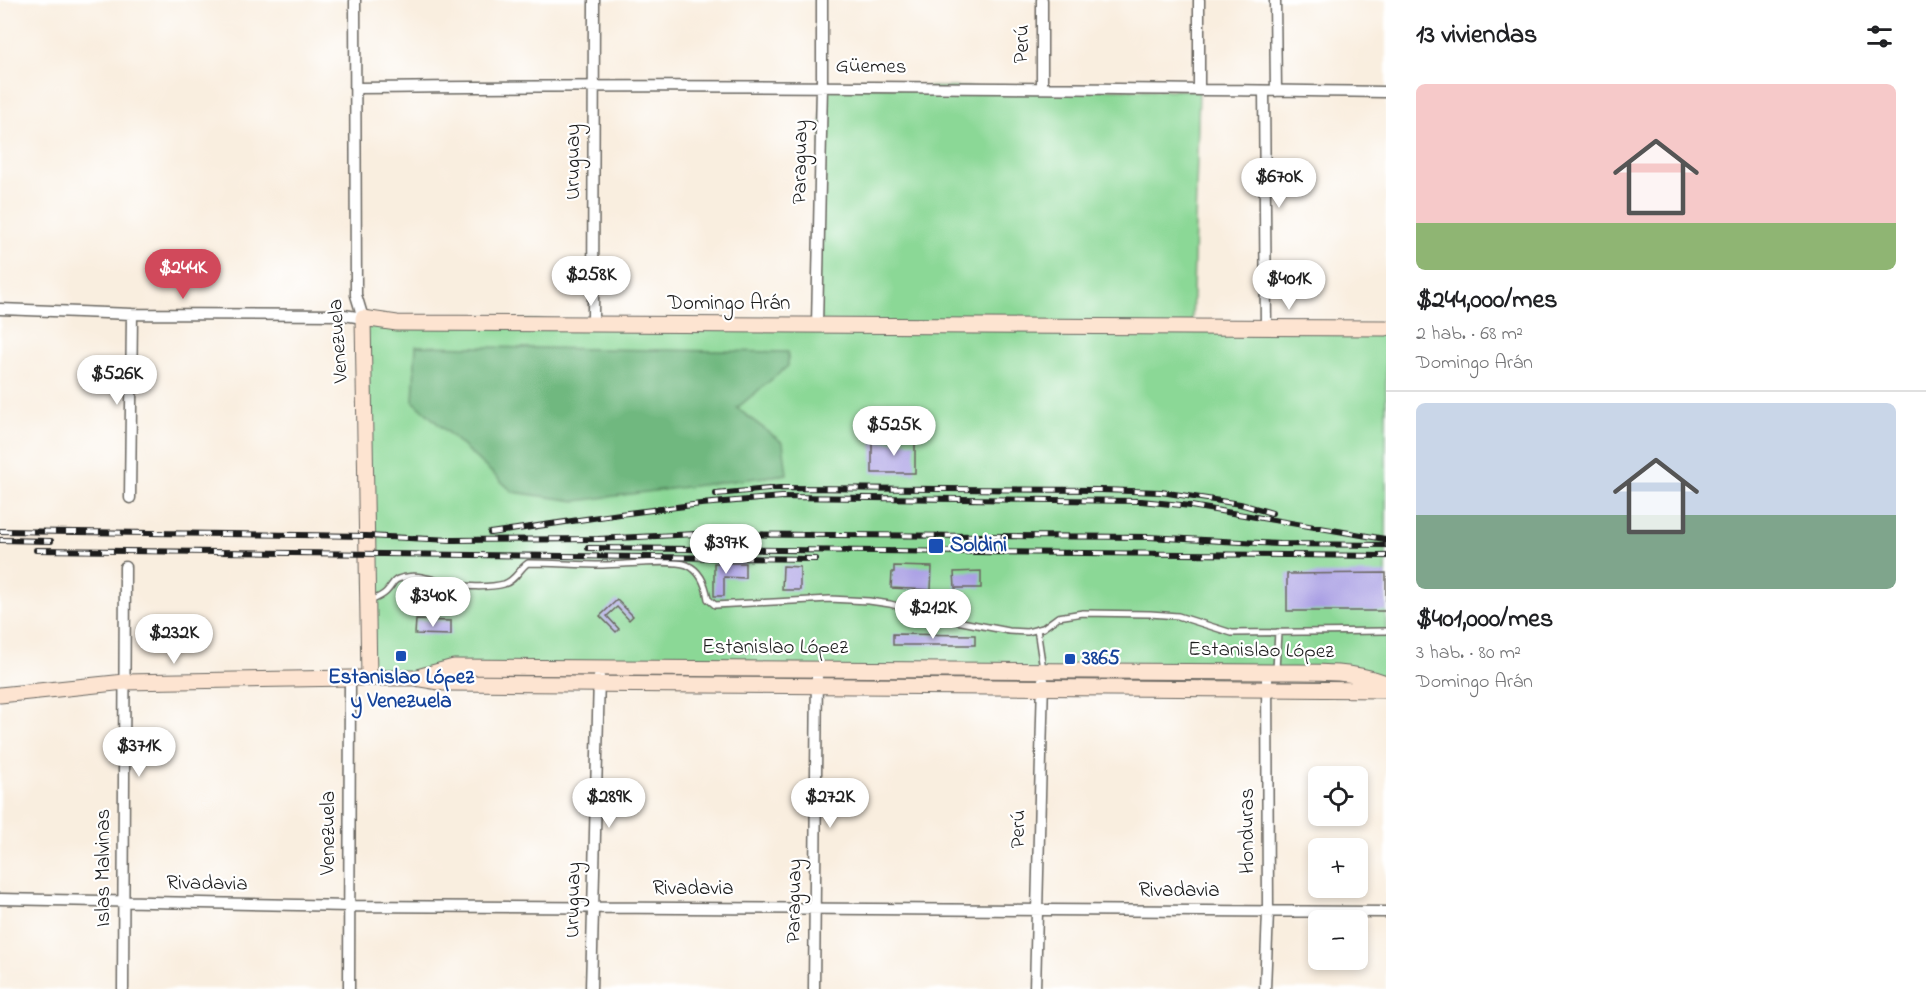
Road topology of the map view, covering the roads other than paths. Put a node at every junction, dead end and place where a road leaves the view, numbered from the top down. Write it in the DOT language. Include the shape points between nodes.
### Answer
graph roads {
  1 [pos="355,0"];
  2 [pos="594,0"];
  3 [pos="822,0"];
  4 [pos="1042,0"];
  5 [pos="1199,0"];
  6 [pos="1275,0"];
  7 [pos="594,85"];
  8 [pos="822,86"];
  9 [pos="355,88"];
  10 [pos="1042,88"];
  11 [pos="1199,90"];
  12 [pos="1264,91"];
  13 [pos="1276,91"];
  14 [pos="1386,92"];
  15 [pos="0,309"];
  16 [pos="132,314"];
  17 [pos="363,318"];
  18 [pos="593,324"];
  19 [pos="817,325"];
  20 [pos="1266,327"];
  21 [pos="1386,328"];
  22 [pos="130,498"];
  23 [pos="125,567"];
  24 [pos="367,603"];
  25 [pos="1037,629"];
  26 [pos="1386,631"];
  27 [pos="1278,632"];
  28 [pos="599,668"];
  29 [pos="817,669"];
  30 [pos="1043,670"];
  31 [pos="1271,672"];
  32 [pos="350,678"];
  33 [pos="369,678"];
  34 [pos="415,678"];
  35 [pos="125,682"];
  36 [pos="1386,683"];
  37 [pos="598,684"];
  38 [pos="817,685"];
  39 [pos="1042,687"];
  40 [pos="1267,688"];
  41 [pos="1386,690"];
  42 [pos="0,695"];
  43 [pos="0,899"];
  44 [pos="123,902"];
  45 [pos="350,906"];
  46 [pos="593,908"];
  47 [pos="815,909"];
  48 [pos="1037,910"];
  49 [pos="1268,912"];
  50 [pos="1386,912"];
  51 [pos="123,989"];
  52 [pos="349,989"];
  53 [pos="591,989"];
  54 [pos="814,989"];
  55 [pos="1035,989"];
  56 [pos="1265,989"];
  1 -- 9 [label="street, Venezuela"];
  2 -- 7 [label="street, Uruguay"];
  3 -- 8 [label="street, Paraguay"];
  4 -- 10 [label="street, Perú"];
  5 -- 11 [label="street"];
  6 -- 13 [label="street"];
  7 -- 8 [label="street, Güemes"];
  7 -- 9 [label="street, Güemes"];
  7 -- 18 [label="street, Uruguay"];
  8 -- 10 [label="street, Güemes"];
  8 -- 19 [label="street, Paraguay"];
  9 -- 17 [label="street, Venezuela" via="356,295"];
  10 -- 11 [label="street, Güemes"];
  11 -- 12 [label="street, Güemes"];
  12 -- 13 [label="street, Güemes"];
  12 -- 20 [label="street"];
  13 -- 14 [label="street, Güemes"];
  15 -- 16 [label="street, Domingo Arán"];
  16 -- 17 [label="street, Domingo Arán"];
  16 -- 22 [label="street"];
  17 -- 18 [label="main road, Domingo Arán" via="397,323"];
  17 -- 24 [label="main road, Venezuela"];
  18 -- 19 [label="main road, Domingo Arán"];
  19 -- 20 [label="main road, Domingo Arán"];
  20 -- 21 [label="main road, Domingo Arán"];
  23 -- 35 [label="street, Islas Malvinas"];
  24 -- 25 [label="lane" via="385,593 393,581 409,576 477,586 504,584 528,563 660,563 686,565 697,572 706,586 708,599 716,605 830,599 869,601 1009,631"];
  24 -- 33 [label="main road, Venezuela"];
  25 -- 27 [label="lane" via="1058,617 1083,613 1178,616 1232,633"];
  25 -- 30 [label="lane"];
  26 -- 27 [label="lane"];
  27 -- 31 [label="lane"];
  28 -- 29 [label="main road, Estanislao López"];
  28 -- 34 [label="main road, Estanislao López" via="454,667"];
  28 -- 37 [label="street, Uruguay"];
  29 -- 30 [label="main road, Estanislao López"];
  29 -- 38 [label="street, Paraguay"];
  30 -- 31 [label="main road, Estanislao López"];
  30 -- 39 [label="street, Perú"];
  31 -- 36 [label="main road, Estanislao López" via="1338,672"];
  31 -- 40 [label="street, Honduras"];
  32 -- 33 [label="main road, Estanislao López"];
  32 -- 35 [label="main road, Estanislao López"];
  32 -- 45 [label="street, Venezuela"];
  33 -- 34 [label="main road, Estanislao López"];
  34 -- 37 [label="main road, Estanislao López" via="445,683"];
  35 -- 42 [label="main road, Estanislao López"];
  35 -- 44 [label="street, Islas Malvinas"];
  37 -- 38 [label="main road, Estanislao López"];
  37 -- 46 [label="street, Uruguay"];
  38 -- 39 [label="main road, Estanislao López"];
  38 -- 47 [label="street, Paraguay"];
  39 -- 40 [label="main road, Estanislao López"];
  39 -- 48 [label="street, Perú"];
  40 -- 41 [label="main road, Estanislao López"];
  40 -- 49 [label="street, Honduras"];
  43 -- 44 [label="street, Rivadavia"];
  44 -- 45 [label="street, Rivadavia"];
  44 -- 51 [label="street, Islas Malvinas"];
  45 -- 46 [label="street, Rivadavia"];
  45 -- 52 [label="street, Venezuela"];
  46 -- 47 [label="street, Rivadavia"];
  46 -- 53 [label="street, Uruguay"];
  47 -- 48 [label="street, Rivadavia"];
  47 -- 54 [label="street, Paraguay"];
  48 -- 49 [label="street, Rivadavia"];
  48 -- 55 [label="street, Perú"];
  49 -- 50 [label="street, Rivadavia"];
  49 -- 56 [label="street, Honduras"];
}
